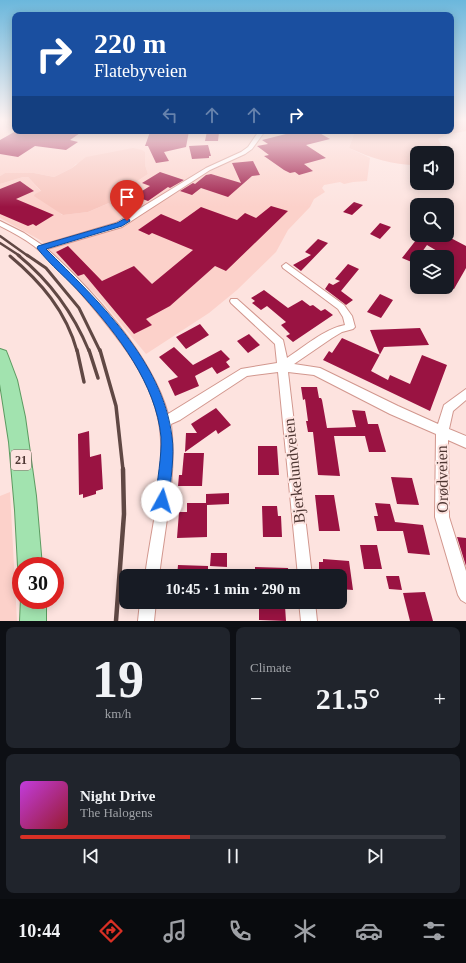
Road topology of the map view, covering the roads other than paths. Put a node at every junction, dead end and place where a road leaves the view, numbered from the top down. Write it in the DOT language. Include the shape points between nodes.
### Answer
graph roads {
  1 [pos="249,149"];
  2 [pos="0,223"];
  3 [pos="40,248"];
  4 [pos="286,266"];
  5 [pos="234,301"];
  6 [pos="0,356"];
  7 [pos="282,367"];
  8 [pos="466,394"];
  9 [pos="164,421"];
  10 [pos="442,432"];
  11 [pos="466,442"];
  12 [pos="29,557"];
  13 [pos="153,569"];
  14 [pos="304,569"];
  15 [pos="466,595"];
  16 [pos="33,609"];
  17 [pos="147,609"];
  18 [pos="308,609"];
  19 [pos="33,621"];
  20 [pos="146,621"];
  21 [pos="309,621"];
  1 -- 3 [label="street" via="208,169 119,225"];
  2 -- 3 [label="street"];
  3 -- 9 [label="street" via="86,294 136,356 153,389"];
  4 -- 7 [label="street" via="341,307 350,327 329,335"];
  5 -- 7 [label="street, Bjerkelundveien" via="280,343"];
  6 -- 12 [label="main road, 21" via="8,380 17,427"];
  7 -- 9 [label="street" via="245,372"];
  7 -- 10 [label="street" via="316,372"];
  7 -- 14 [label="street, Bjerkelundveien"];
  8 -- 10 [label="street, Orødveien" via="448,408"];
  9 -- 13 [label="street" via="167,439 166,464"];
  10 -- 11 [label="street"];
  10 -- 15 [label="street, Orødveien" via="442,517"];
  16 -- 19 [label="main road"];
  17 -- 20 [label="street"];
  18 -- 21 [label="street"];
}
